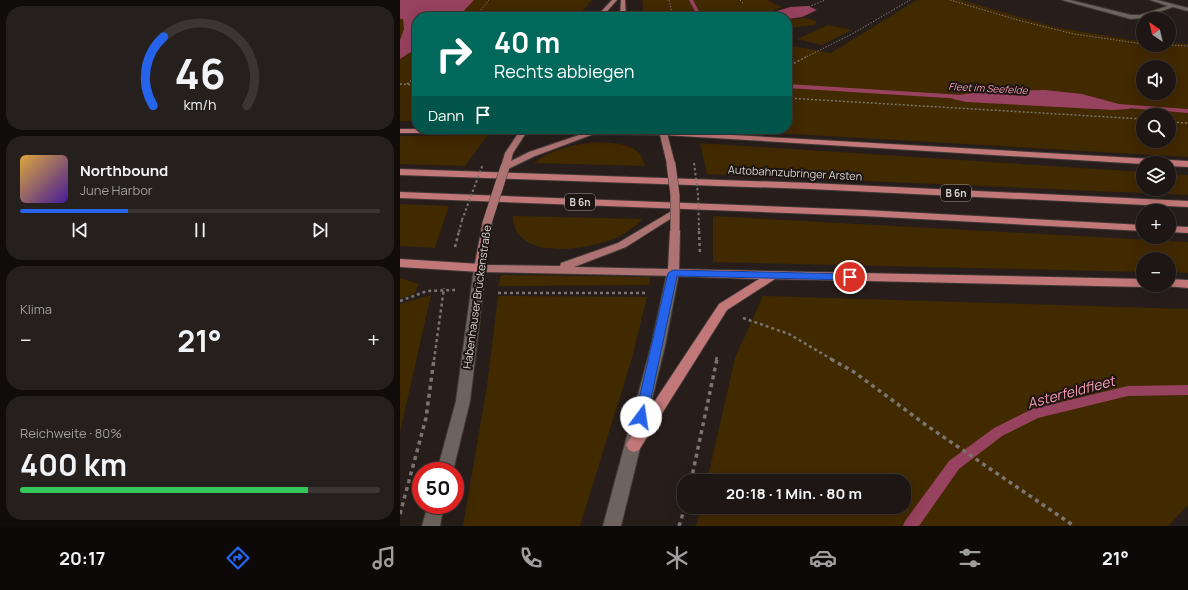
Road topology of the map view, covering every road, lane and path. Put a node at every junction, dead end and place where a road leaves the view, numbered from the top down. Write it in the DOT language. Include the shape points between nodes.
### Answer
graph roads {
  1 [pos="489,0"];
  2 [pos="615,0"];
  3 [pos="623,0"];
  4 [pos="669,0"];
  5 [pos="740,0"];
  6 [pos="825,0"];
  7 [pos="910,0"];
  8 [pos="950,0"];
  9 [pos="1064,0"];
  10 [pos="1152,0"];
  11 [pos="744,4"];
  12 [pos="1172,6"];
  13 [pos="806,8"];
  14 [pos="1188,10"];
  15 [pos="479,12"];
  16 [pos="604,12"];
  17 [pos="623,12"];
  18 [pos="672,12"];
  19 [pos="1136,43"];
  20 [pos="1176,45"];
  21 [pos="1188,46"];
  22 [pos="792,64"];
  23 [pos="412,80"];
  24 [pos="400,84"];
  25 [pos="406,84"];
  26 [pos="412,85"];
  27 [pos="792,98"];
  28 [pos="1136,119"];
  29 [pos="1176,122"];
  30 [pos="1188,123"];
  31 [pos="400,131"];
  32 [pos="412,131"];
  33 [pos="521,134"];
  34 [pos="592,134"];
  35 [pos="664,134"];
  36 [pos="710,134"];
  37 [pos="1136,161"];
  38 [pos="484,163"];
  39 [pos="1176,163"];
  40 [pos="694,164"];
  41 [pos="1188,164"];
  42 [pos="505,166"];
  43 [pos="400,172"];
  44 [pos="400,195"];
  45 [pos="1188,204"];
  46 [pos="675,212"];
  47 [pos="462,220"];
  48 [pos="1136,228"];
  49 [pos="1176,229"];
  50 [pos="1188,230"];
  51 [pos="699,231"];
  52 [pos="400,263"];
  53 [pos="480,268"];
  54 [pos="556,269"];
  55 [pos="673,273"];
  56 [pos="773,275"];
  57 [pos="1136,283"];
  58 [pos="1176,284"];
  59 [pos="1188,284"];
  60 [pos="444,288"];
  61 [pos="476,293"];
  62 [pos="668,294"];
  63 [pos="400,301"];
  64 [pos="740,317"];
  65 [pos="718,352"];
  66 [pos="634,445"];
  67 [pos="447,462"];
  68 [pos="692,474"];
  69 [pos="400,514"];
  70 [pos="434,514"];
  71 [pos="682,514"];
  72 [pos="431,526"];
  73 [pos="612,526"];
  74 [pos="679,526"];
  75 [pos="1074,526"];
  1 -- 15 [label="path"];
  2 -- 16 [label="main road"];
  3 -- 17 [label="main road"];
  4 -- 18 [label="path"];
  5 -- 11 [label="path"];
  6 -- 13 [label="path"];
  7 -- 22 [label="path" via="852,34"];
  8 -- 19 [label="path" via="1074,34"];
  9 -- 12 [label="main road" via="1136,17"];
  10 -- 12 [label="main road"];
  12 -- 14 [label="main road"];
  20 -- 21 [label="path"];
  23 -- 25 [label="path"];
  24 -- 25 [label="path"];
  25 -- 26 [label="path"];
  27 -- 28 [label="path"];
  29 -- 30 [label="path"];
  31 -- 32 [label="highway"];
  33 -- 42 [label="main road, Habenhauser Brückenstraße"];
  34 -- 42 [label="main road"];
  35 -- 46 [label="main road, bridge" via="672,164"];
  36 -- 37 [label="highway"];
  38 -- 47 [label="path, bridge"];
  39 -- 41 [label="highway"];
  40 -- 51 [label="path, bridge"];
  42 -- 53 [label="main road, Habenhauser Brückenstraße, bridge" via="488,223"];
  43 -- 45 [label="highway, Autobahnzubringer Arsten / B 6n" via="810,186"];
  44 -- 48 [label="highway, B 6n"];
  46 -- 54 [label="main road" via="622,245"];
  46 -- 55 [label="main road, bridge"];
  49 -- 50 [label="highway"];
  52 -- 53 [label="highway"];
  53 -- 54 [label="main road"];
  53 -- 61 [label="main road, Habenhauser Brückenstraße"];
  54 -- 55 [label="main road"];
  55 -- 56 [label="highway"];
  55 -- 62 [label="main road"];
  56 -- 57 [label="highway"];
  56 -- 66 [label="highway" via="723,307"];
  58 -- 59 [label="highway"];
  60 -- 61 [label="path"];
  60 -- 63 [label="path" via="416,294"];
  60 -- 69 [label="path" via="426,418"];
  61 -- 62 [label="path"];
  61 -- 67 [label="main road, Habenhauser Brückenstraße" via="462,401"];
  62 -- 66 [label="main road"];
  64 -- 75 [label="path" via="789,334 854,372 926,425"];
  65 -- 68 [label="path"];
  66 -- 73 [label="main road"];
  70 -- 72 [label="main road"];
  71 -- 74 [label="path"];
}
